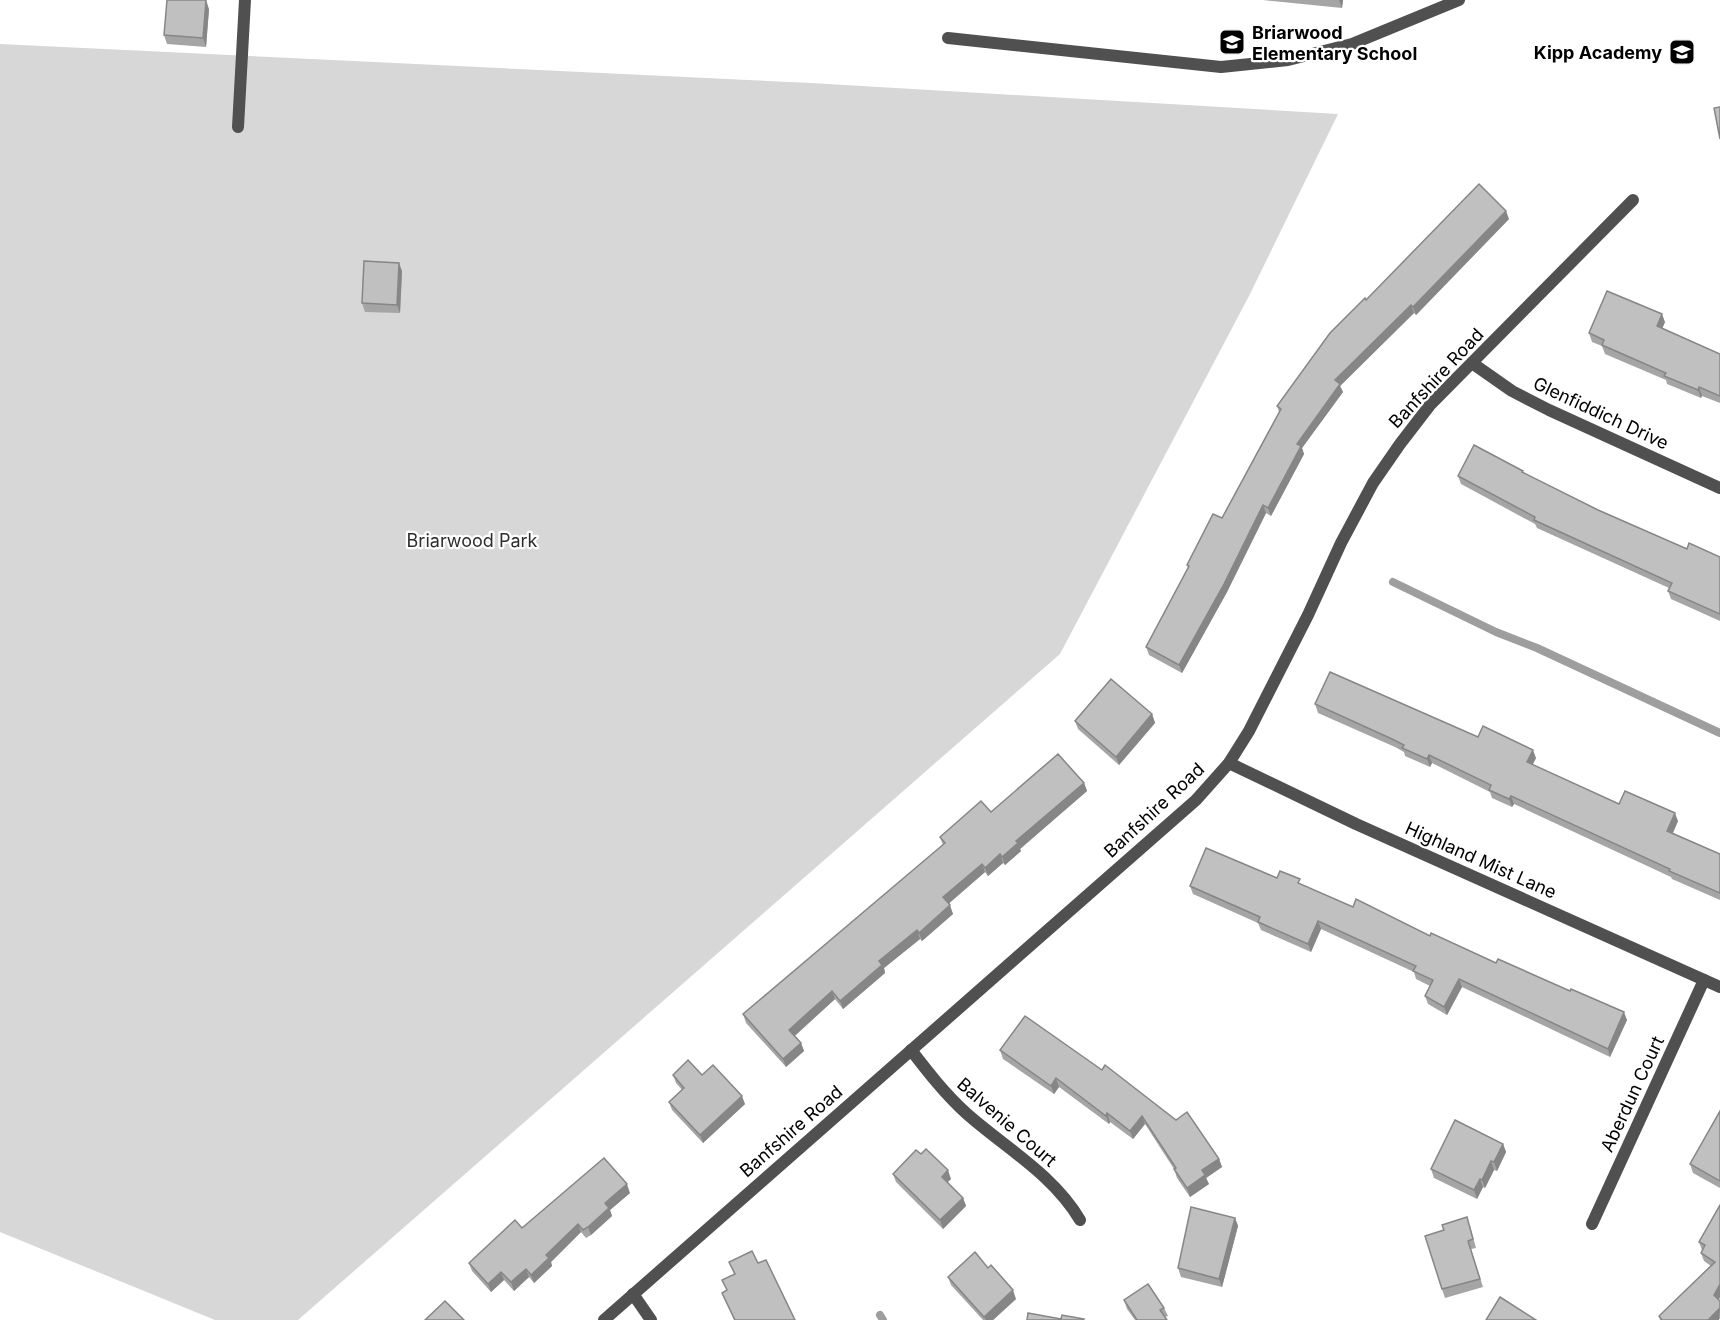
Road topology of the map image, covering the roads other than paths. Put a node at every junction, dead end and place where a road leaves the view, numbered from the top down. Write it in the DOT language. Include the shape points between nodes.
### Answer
graph roads {
  1 [pos="245,0"];
  2 [pos="1458,0"];
  3 [pos="948,38"];
  4 [pos="238,126"];
  5 [pos="1634,200"];
  6 [pos="1472,363"];
  7 [pos="1720,488"];
  8 [pos="1229,763"];
  9 [pos="1704,980"];
  10 [pos="1720,987"];
  11 [pos="911,1050"];
  12 [pos="1080,1220"];
  13 [pos="1592,1224"];
  14 [pos="633,1294"];
  15 [pos="604,1320"];
  16 [pos="651,1320"];
  1 -- 4 [label="street"];
  2 -- 3 [label="street" via="1352,44 1288,60 1221,67"];
  5 -- 6 [label="street, Banfshire Road"];
  6 -- 7 [label="street, Glenfiddich Drive" via="1512,392"];
  6 -- 8 [label="street, Banfshire Road" via="1430,405 1373,483 1249,731"];
  8 -- 9 [label="street, Highland Mist Lane"];
  8 -- 11 [label="street, Banfshire Road" via="1196,800"];
  9 -- 10 [label="street, Highland Mist Lane"];
  9 -- 13 [label="street, Aberdun Court"];
  11 -- 12 [label="street, Balvenie Court" via="942,1090 1050,1183"];
  11 -- 14 [label="street, Banfshire Road"];
  14 -- 15 [label="street, Banfshire Road"];
  14 -- 16 [label="street"];
}
